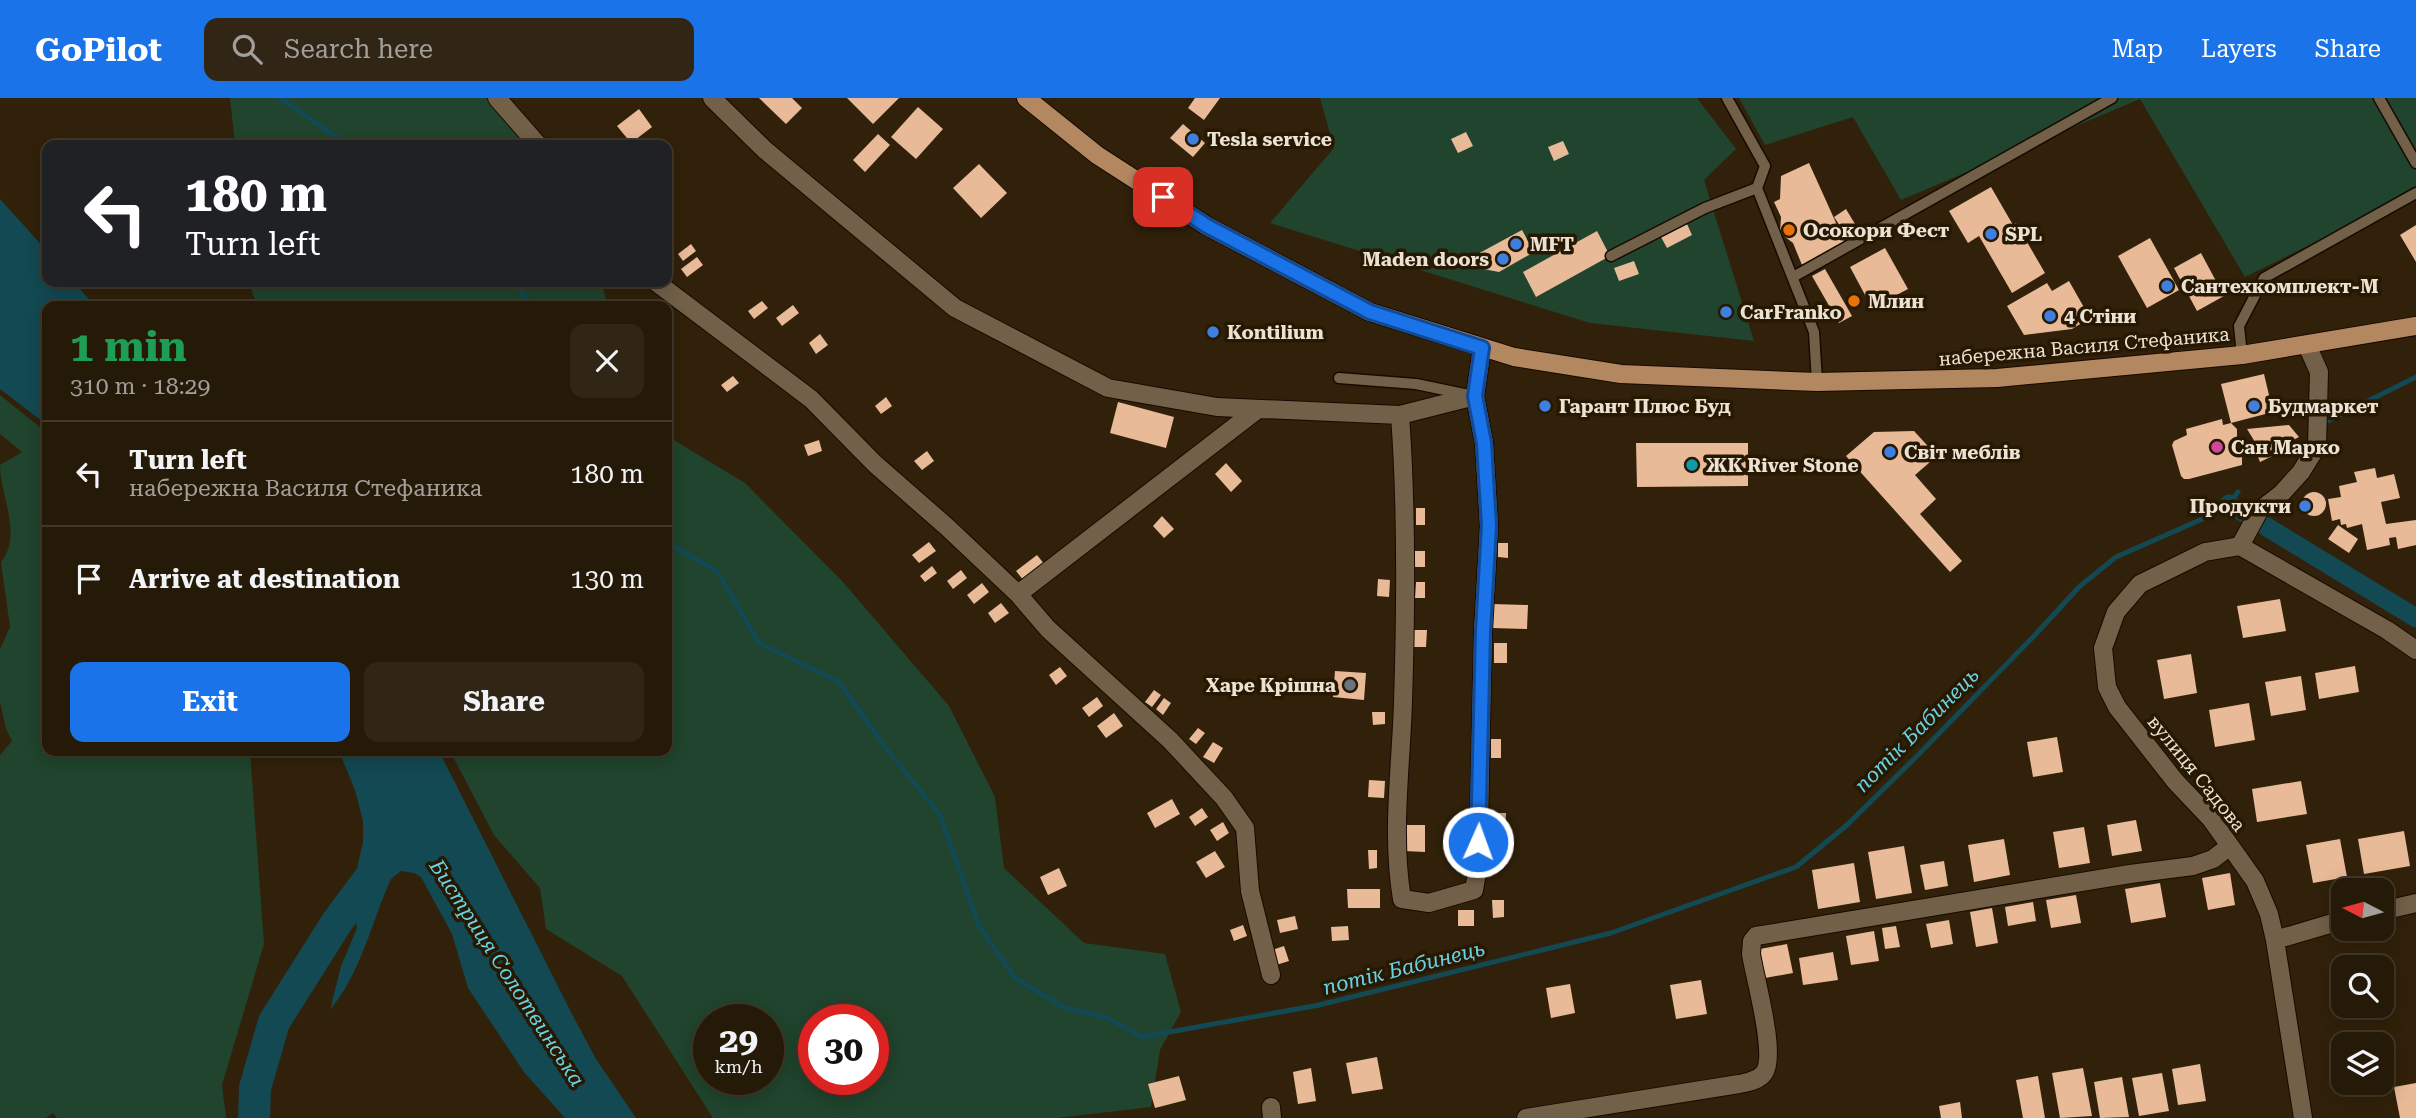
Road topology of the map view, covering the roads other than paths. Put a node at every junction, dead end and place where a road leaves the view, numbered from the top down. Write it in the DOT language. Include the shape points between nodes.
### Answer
graph roads {
  1 [pos="497,98"];
  2 [pos="712,98"];
  3 [pos="1026,98"];
  4 [pos="1727,98"];
  5 [pos="2112,98"];
  6 [pos="2379,98"];
  7 [pos="534,140"];
  8 [pos="2416,163"];
  9 [pos="1757,188"];
  10 [pos="2416,193"];
  11 [pos="1611,256"];
  12 [pos="1793,277"];
  13 [pos="663,287"];
  14 [pos="2416,326"];
  15 [pos="2307,345"];
  16 [pos="1482,348"];
  17 [pos="2242,355"];
  18 [pos="1339,378"];
  19 [pos="1817,382"];
  20 [pos="1475,396"];
  21 [pos="1258,409"];
  22 [pos="1400,415"];
  23 [pos="2244,539"];
  24 [pos="1018,594"];
  25 [pos="2416,650"];
  26 [pos="2230,846"];
  27 [pos="2416,903"];
  28 [pos="2394,908"];
  29 [pos="2331,924"];
  30 [pos="2275,940"];
  31 [pos="1270,975"];
  32 [pos="1526,1118"];
  33 [pos="2302,1118"];
  1 -- 7 [label="street"];
  2 -- 21 [label="street" via="765,150 955,308 1108,388 1217,407"];
  3 -- 16 [label="main road, набережна Василя Стефаника" via="1097,155 1207,226 1370,312"];
  4 -- 9 [label="lane" via="1765,166"];
  5 -- 12 [label="lane"];
  6 -- 8 [label="lane"];
  9 -- 11 [label="lane" via="1705,208"];
  9 -- 12 [label="lane"];
  10 -- 17 [label="lane" via="2264,278 2239,326"];
  12 -- 19 [label="lane" via="1814,332"];
  13 -- 24 [label="street" via="811,399"];
  14 -- 15 [label="main road, набережна Василя Стефаника"];
  15 -- 17 [label="main road, набережна Василя Стефаника"];
  15 -- 23 [label="street" via="2319,372 2317,446 2301,472 2259,511"];
  16 -- 19 [label="main road, набережна Василя Стефаника" via="1620,373"];
  16 -- 20 [label="street"];
  17 -- 19 [label="main road, набережна Василя Стефаника" via="1997,378"];
  18 -- 20 [label="lane" via="1416,384"];
  20 -- 22 [label="street"];
  20 -- 22 [label="street" via="1484,443 1489,526 1478,867 1474,890 1429,903 1402,899 1398,877 1405,492"];
  21 -- 22 [label="street"];
  21 -- 24 [label="street"];
  23 -- 25 [label="street"];
  23 -- 26 [label="street, вулиця Садова" via="2205,552 2140,584 2116,612 2103,648 2107,687 2117,707"];
  24 -- 31 [label="street" via="1048,629 1170,740 1245,828 1251,891"];
  26 -- 30 [label="street, вулиця Садова" via="2255,881"];
  26 -- 32 [label="street" via="2193,866 1756,936 1751,954 1768,1050 1765,1071 1759,1078"];
  27 -- 28 [label="street"];
  29 -- 30 [label="street"];
  30 -- 33 [label="street, вулиця Садова"];
}
